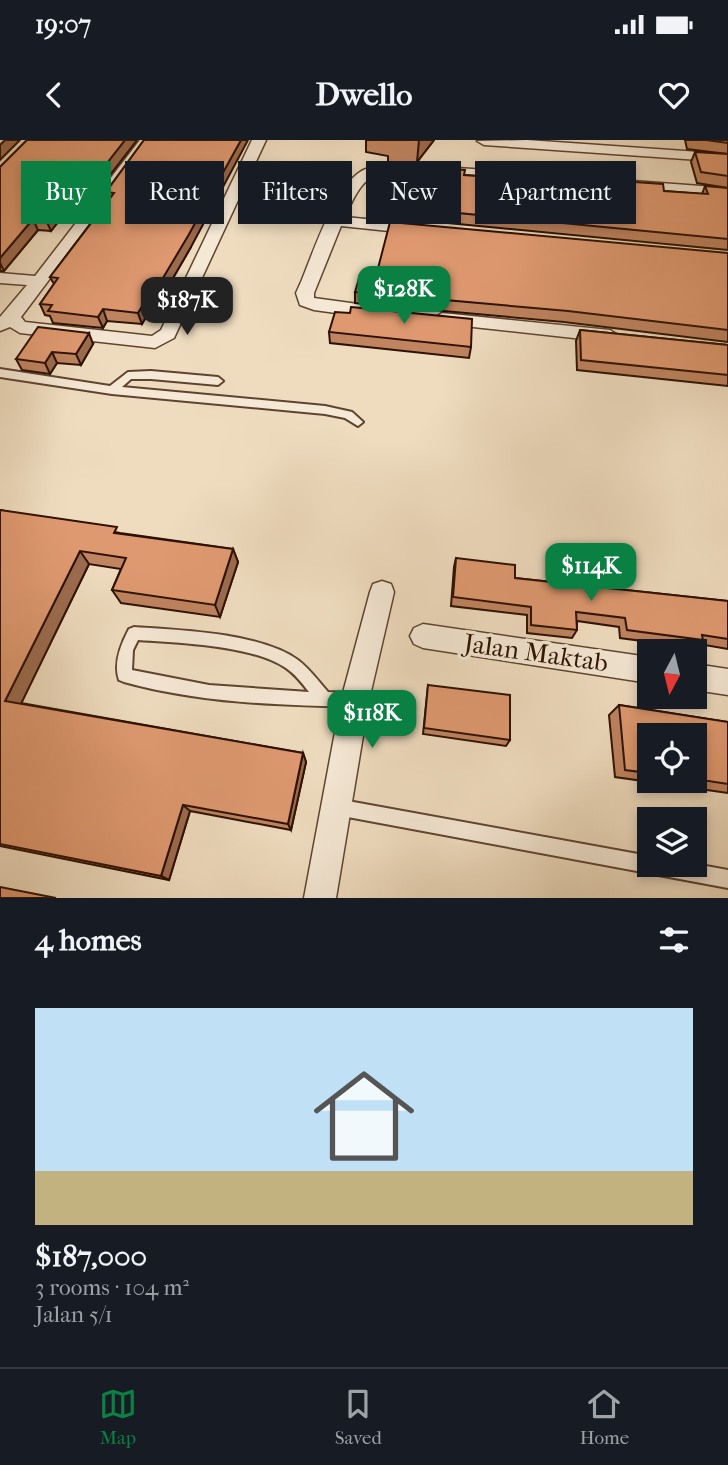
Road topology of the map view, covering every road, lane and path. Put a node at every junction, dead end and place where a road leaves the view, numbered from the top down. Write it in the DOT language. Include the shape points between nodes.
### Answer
graph roads {
  1 [pos="147,140"];
  2 [pos="259,140"];
  3 [pos="483,154"];
  4 [pos="728,158"];
  5 [pos="505,161"];
  6 [pos="352,185"];
  7 [pos="636,185"];
  8 [pos="728,192"];
  9 [pos="352,222"];
  10 [pos="336,224"];
  11 [pos="431,230"];
  12 [pos="0,278"];
  13 [pos="40,281"];
  14 [pos="396,315"];
  15 [pos="424,317"];
  16 [pos="6,321"];
  17 [pos="631,339"];
  18 [pos="0,373"];
  19 [pos="218,381"];
  20 [pos="113,390"];
  21 [pos="358,422"];
  22 [pos="382,592"];
  23 [pos="423,636"];
  24 [pos="637,668"];
  25 [pos="707,679"];
  26 [pos="728,682"];
  27 [pos="325,699"];
  28 [pos="355,700"];
  29 [pos="337,807"];
  30 [pos="728,879"];
  31 [pos="320,898"];
  1 -- 13 [label="street"];
  2 -- 16 [label="street" via="168,334 155,342 20,327"];
  3 -- 4 [label="street"];
  3 -- 5 [label="street"];
  3 -- 6 [label="street" via="380,170"];
  7 -- 8 [label="street"];
  9 -- 11 [label="street"];
  10 -- 14 [label="street" via="306,300 314,305"];
  12 -- 13 [label="street"];
  13 -- 16 [label="street"];
  15 -- 17 [label="street"];
  18 -- 20 [label="lane"];
  19 -- 20 [label="lane" via="151,374 128,376"];
  20 -- 21 [label="lane" via="325,410"];
  22 -- 28 [label="street"];
  23 -- 24 [label="street, Jalan Maktab"];
  25 -- 26 [label="street"];
  27 -- 27 [label="lane" via="263,699 144,681 124,675 126,649 134,633 188,637 263,653 291,663"];
  27 -- 28 [label="lane"];
  28 -- 29 [label="street"];
  29 -- 30 [label="lane"];
  29 -- 31 [label="street"];
}
